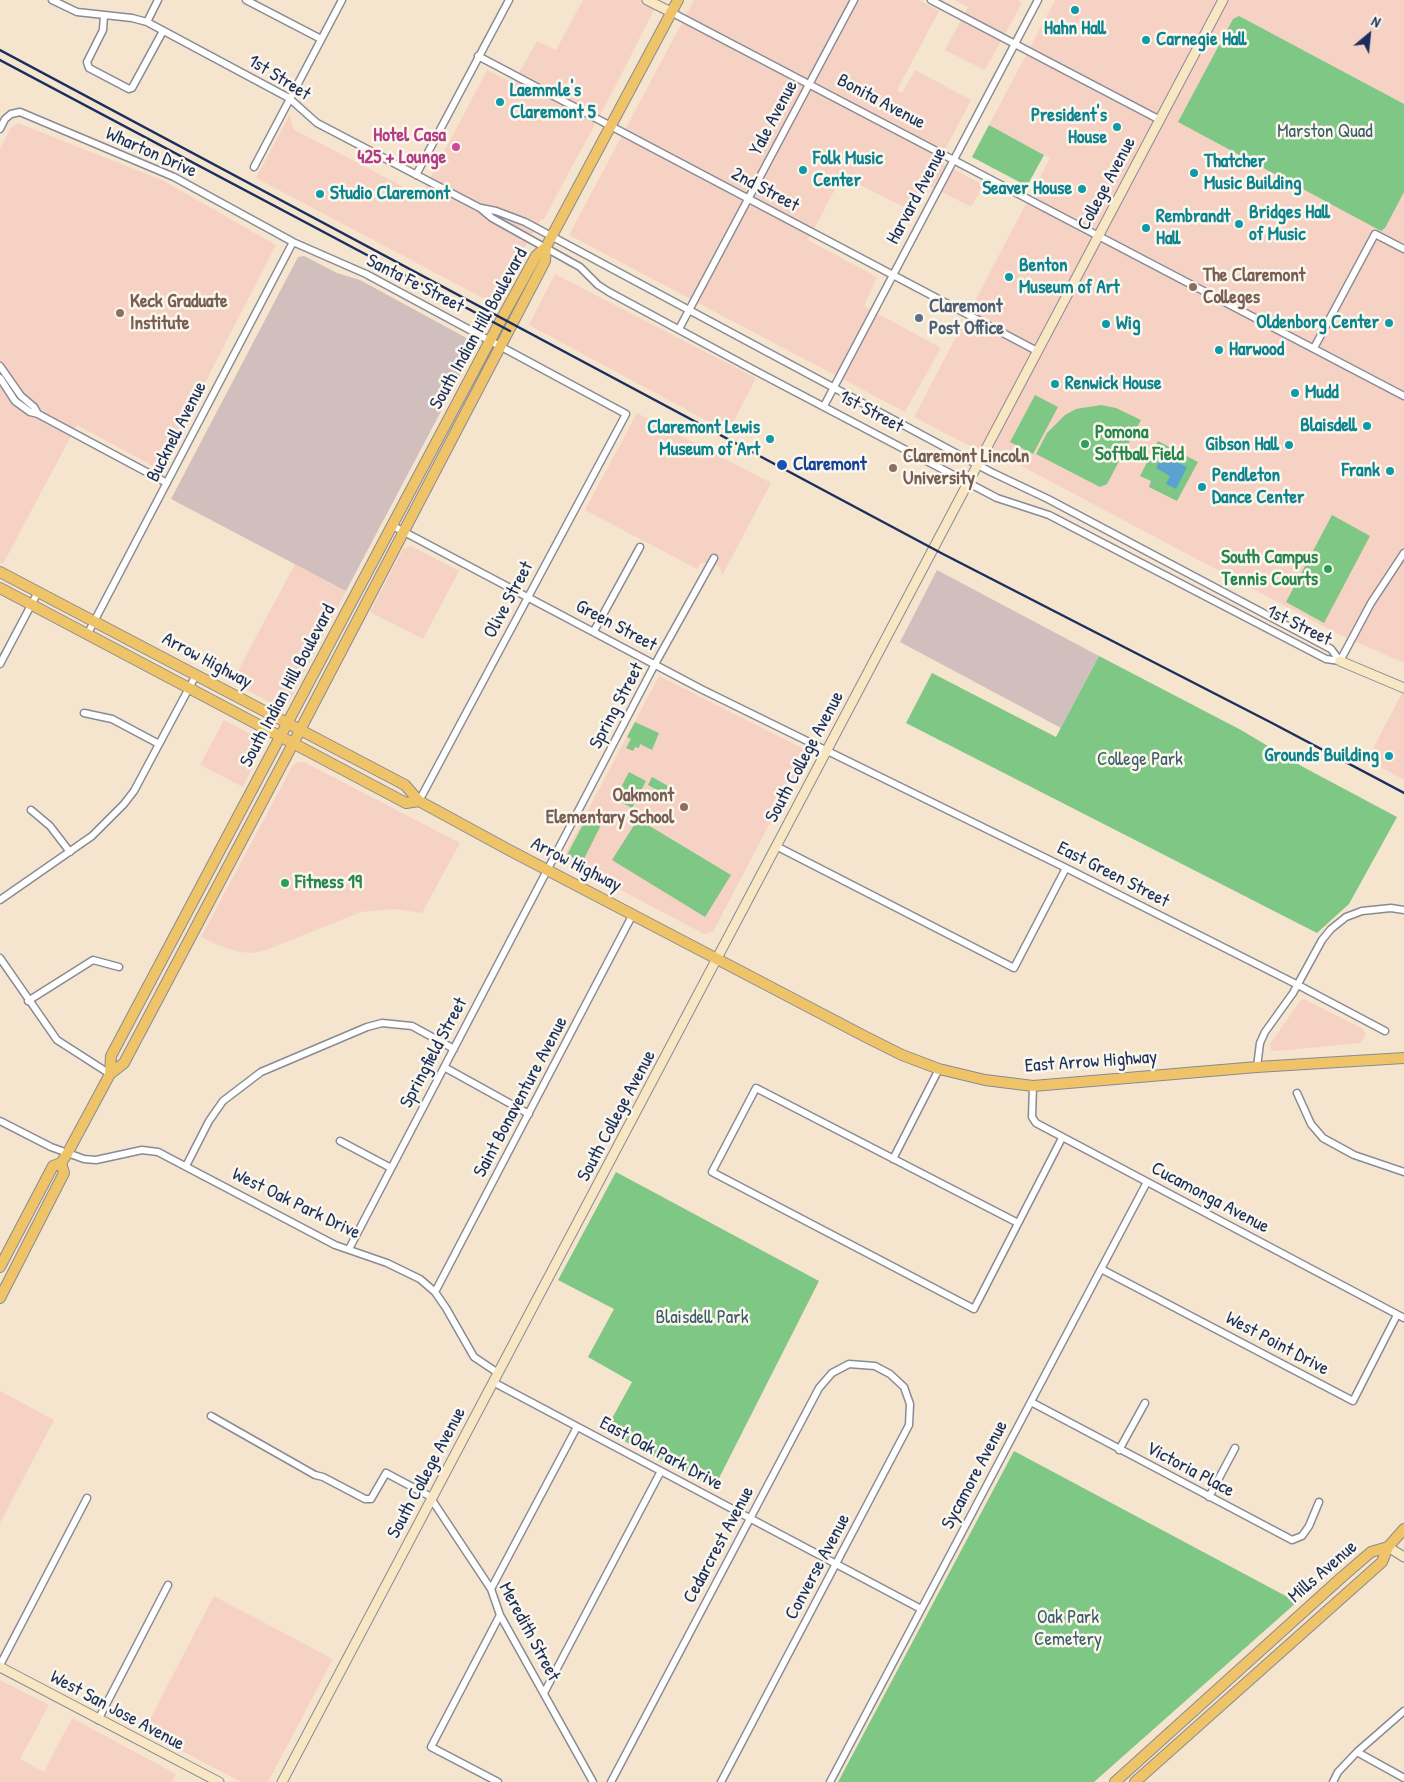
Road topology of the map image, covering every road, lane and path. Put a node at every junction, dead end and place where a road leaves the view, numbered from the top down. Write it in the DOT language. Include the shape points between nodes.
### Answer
graph roads {
  1 [pos="52,0"];
  2 [pos="158,0"];
  3 [pos="246,0"];
  4 [pos="342,0"];
  5 [pos="509,0"];
  6 [pos="647,0"];
  7 [pos="678,0"];
  8 [pos="854,0"];
  9 [pos="931,0"];
  10 [pos="1038,0"];
  11 [pos="1223,0"];
  12 [pos="672,12"];
  13 [pos="104,15"];
  14 [pos="147,22"];
  15 [pos="163,31"];
  16 [pos="321,39"];
  17 [pos="1015,44"];
  18 [pos="478,56"];
  19 [pos="809,83"];
  20 [pos="289,98"];
  21 [pos="1160,120"];
  22 [pos="611,126"];
  23 [pos="0,129"];
  24 [pos="954,159"];
  25 [pos="254,167"];
  26 [pos="416,175"];
  27 [pos="749,198"];
  28 [pos="480,208"];
  29 [pos="1099,235"];
  30 [pos="552,237"];
  31 [pos="293,242"];
  32 [pos="546,247"];
  33 [pos="1404,250"];
  34 [pos="893,275"];
  35 [pos="690,311"];
  36 [pos="679,329"];
  37 [pos="490,340"];
  38 [pos="501,346"];
  39 [pos="1314,348"];
  40 [pos="1037,351"];
  41 [pos="0,366"];
  42 [pos="0,378"];
  43 [pos="834,387"];
  44 [pos="1404,396"];
  45 [pos="824,406"];
  46 [pos="38,414"];
  47 [pos="626,414"];
  48 [pos="978,464"];
  49 [pos="968,482"];
  50 [pos="168,483"];
  51 [pos="393,526"];
  52 [pos="403,531"];
  53 [pos="640,547"];
  54 [pos="1404,553"];
  55 [pos="714,558"];
  56 [pos="0,572"];
  57 [pos="0,588"];
  58 [pos="38,592"];
  59 [pos="528,596"];
  60 [pos="32,605"];
  61 [pos="94,622"];
  62 [pos="594,631"];
  63 [pos="87,635"];
  64 [pos="1340,661"];
  65 [pos="0,664"];
  66 [pos="655,664"];
  67 [pos="196,675"];
  68 [pos="189,688"];
  69 [pos="1404,688"];
  70 [pos="84,712"];
  71 [pos="288,724"];
  72 [pos="299,729"];
  73 [pos="282,736"];
  74 [pos="293,742"];
  75 [pos="159,744"];
  76 [pos="826,749"];
  77 [pos="419,801"];
  78 [pos="31,810"];
  79 [pos="776,846"];
  80 [pos="70,852"];
  81 [pos="1066,868"];
  82 [pos="547,870"];
  83 [pos="0,900"];
  84 [pos="1404,910"];
  85 [pos="633,914"];
  86 [pos="0,958"];
  87 [pos="717,958"];
  88 [pos="120,967"];
  89 [pos="1298,985"];
  90 [pos="28,1001"];
  91 [pos="1385,1031"];
  92 [pos="454,1049"];
  93 [pos="1404,1058"];
  94 [pos="444,1067"];
  95 [pos="1257,1067"];
  96 [pos="939,1069"];
  97 [pos="110,1074"];
  98 [pos="1033,1086"];
  99 [pos="1297,1093"];
  100 [pos="529,1114"];
  101 [pos="0,1121"];
  102 [pos="1062,1138"];
  103 [pos="340,1142"];
  104 [pos="64,1158"];
  105 [pos="893,1159"];
  106 [pos="186,1166"];
  107 [pos="391,1168"];
  108 [pos="1404,1172"];
  109 [pos="1147,1182"];
  110 [pos="1018,1223"];
  111 [pos="348,1249"];
  112 [pos="0,1267"];
  113 [pos="1101,1268"];
  114 [pos="434,1292"];
  115 [pos="0,1298"];
  116 [pos="1397,1315"];
  117 [pos="1404,1318"];
  118 [pos="882,1370"];
  119 [pos="498,1373"];
  120 [pos="493,1382"];
  121 [pos="1031,1402"];
  122 [pos="1144,1402"];
  123 [pos="211,1416"];
  124 [pos="577,1427"];
  125 [pos="1235,1448"];
  126 [pos="1119,1450"];
  127 [pos="661,1471"];
  128 [pos="1209,1497"];
  129 [pos="87,1498"];
  130 [pos="432,1499"];
  131 [pos="1319,1502"];
  132 [pos="751,1518"];
  133 [pos="1404,1530"];
  134 [pos="1388,1547"];
  135 [pos="1404,1557"];
  136 [pos="837,1564"];
  137 [pos="168,1585"];
  138 [pos="491,1589"];
  139 [pos="921,1609"];
  140 [pos="500,1615"];
  141 [pos="0,1666"];
  142 [pos="544,1693"];
  143 [pos="1198,1706"];
  144 [pos="1404,1710"];
  145 [pos="1208,1717"];
  146 [pos="98,1720"];
  147 [pos="1357,1752"];
  148 [pos="1404,1778"];
  149 [pos="219,1782"];
  150 [pos="282,1782"];
  151 [pos="498,1782"];
  152 [pos="593,1782"];
  153 [pos="611,1782"];
  154 [pos="721,1782"];
  155 [pos="830,1782"];
  156 [pos="1115,1782"];
  157 [pos="1135,1782"];
  158 [pos="1332,1782"];
  1 -- 13 [label="street, 1st Street" via="76,12"];
  2 -- 14 [label="street"];
  3 -- 16 [label="street"];
  4 -- 16 [label="street"];
  5 -- 18 [label="street"];
  6 -- 12 [label="street, Bonita Avenue"];
  7 -- 12 [label="main road"];
  8 -- 19 [label="street, Yale Avenue"];
  9 -- 17 [label="street"];
  10 -- 17 [label="street, Harvard Avenue"];
  11 -- 21 [label="street, College Avenue"];
  12 -- 19 [label="street, Bonita Avenue"];
  12 -- 22 [label="main road"];
  13 -- 14 [label="street, 1st Street"];
  13 -- 15 [label="street" via="103,30 87,62 89,68 128,88 132,88"];
  14 -- 15 [label="street, 1st Street"];
  15 -- 20 [label="street, 1st Street"];
  16 -- 20 [label="street"];
  17 -- 21 [label="street"];
  17 -- 24 [label="street, Harvard Avenue"];
  18 -- 22 [label="street, 2nd Street"];
  18 -- 26 [label="street"];
  19 -- 24 [label="street, Bonita Avenue"];
  19 -- 27 [label="street, Yale Avenue"];
  20 -- 25 [label="street"];
  20 -- 26 [label="street, 1st Street" via="317,123"];
  21 -- 29 [label="street, College Avenue"];
  22 -- 27 [label="street, 2nd Street"];
  22 -- 30 [label="main road"];
  23 -- 31 [label="street, Wharton Drive" via="11,114 28,114 174,177"];
  24 -- 29 [label="street, Bonita Avenue"];
  24 -- 34 [label="street, Harvard Avenue"];
  26 -- 28 [label="street, 1st Street"];
  27 -- 34 [label="street, 2nd Street"];
  27 -- 35 [label="street, Yale Avenue"];
  28 -- 30 [label="street, 1st Street" via="513,216"];
  28 -- 32 [label="street, 1st Street" via="492,218"];
  29 -- 39 [label="street, Bonita Avenue"];
  29 -- 40 [label="street, College Avenue"];
  30 -- 32 [label="main road"];
  30 -- 35 [label="street, 1st Street"];
  31 -- 37 [label="street, Santa Fe Street" via="366,274"];
  31 -- 50 [label="street, Bucknell Avenue"];
  32 -- 36 [label="street, 1st Street" via="580,267 609,292"];
  32 -- 37 [label="main road, South Indian Hill Boulevard" via="536,256"];
  32 -- 38 [label="main road, South Indian Hill Boulevard" via="545,260"];
  33 -- 39 [label="street" via="1375,234"];
  34 -- 40 [label="street, 2nd Street"];
  34 -- 43 [label="street, Harvard Avenue"];
  35 -- 36 [label="street, Yale Avenue"];
  35 -- 43 [label="street, 1st Street"];
  36 -- 45 [label="street, 1st Street"];
  37 -- 38 [label="street, Santa Fe Street"];
  37 -- 51 [label="main road, South Indian Hill Boulevard"];
  38 -- 47 [label="street, Santa Fe Street"];
  38 -- 52 [label="main road, South Indian Hill Boulevard"];
  39 -- 44 [label="street, Bonita Avenue"];
  40 -- 48 [label="street, College Avenue"];
  41 -- 46 [label="street"];
  42 -- 46 [label="street" via="15,401"];
  43 -- 45 [label="street, Harvard Avenue"];
  43 -- 48 [label="street, 1st Street"];
  45 -- 49 [label="street, 1st Street"];
  46 -- 50 [label="street"];
  47 -- 59 [label="street, Olive Street"];
  48 -- 49 [label="street, South College Avenue"];
  48 -- 64 [label="street, 1st Street" via="1331,650"];
  49 -- 64 [label="street, 1st Street" via="998,498 1049,515 1326,659"];
  49 -- 76 [label="street, South College Avenue"];
  50 -- 61 [label="street, Bucknell Avenue"];
  51 -- 52 [label="street, Green Street"];
  51 -- 71 [label="main road, South Indian Hill Boulevard"];
  52 -- 59 [label="street, Green Street"];
  52 -- 72 [label="main road, South Indian Hill Boulevard"];
  53 -- 62 [label="street"];
  54 -- 64 [label="street" via="1370,603"];
  55 -- 66 [label="street, Spring Street"];
  56 -- 58 [label="main road, Arrow Highway"];
  57 -- 60 [label="main road, Arrow Highway"];
  58 -- 60 [label="street"];
  58 -- 61 [label="main road, Arrow Highway"];
  59 -- 62 [label="street, Green Street"];
  59 -- 77 [label="street, Olive Street"];
  60 -- 63 [label="main road, Arrow Highway"];
  60 -- 65 [label="street"];
  61 -- 63 [label="street, Bucknell Avenue"];
  61 -- 67 [label="main road, Arrow Highway"];
  62 -- 66 [label="street, Green Street"];
  63 -- 68 [label="main road, Arrow Highway"];
  64 -- 69 [label="street, 1st Street"];
  66 -- 76 [label="street, Green Street"];
  66 -- 82 [label="street, Spring Street"];
  67 -- 68 [label="street"];
  67 -- 71 [label="main road, Arrow Highway"];
  68 -- 73 [label="main road, Arrow Highway"];
  68 -- 75 [label="street"];
  70 -- 75 [label="street" via="112,719"];
  71 -- 72 [label="main road, Arrow Highway"];
  71 -- 73 [label="main road, South Indian Hill Boulevard"];
  72 -- 74 [label="main road, South Indian Hill Boulevard"];
  72 -- 77 [label="main road, Arrow Highway" via="405,785"];
  73 -- 74 [label="main road, Arrow Highway"];
  73 -- 97 [label="main road, South Indian Hill Boulevard" via="111,1056"];
  74 -- 77 [label="main road, Arrow Highway" via="406,803"];
  74 -- 97 [label="main road, South Indian Hill Boulevard" via="124,1063"];
  75 -- 80 [label="street" via="124,804 92,836"];
  76 -- 79 [label="street, South College Avenue"];
  76 -- 81 [label="street, East Green Street"];
  77 -- 82 [label="main road, Arrow Highway"];
  78 -- 80 [label="street" via="50,826"];
  79 -- 81 [label="street" via="1014,968"];
  79 -- 87 [label="street, South College Avenue"];
  80 -- 83 [label="street"];
  81 -- 89 [label="street, East Green Street"];
  82 -- 85 [label="main road, Arrow Highway"];
  82 -- 92 [label="street, Springfield Street"];
  84 -- 89 [label="street" via="1362,911 1346,917 1322,940"];
  85 -- 87 [label="main road, Arrow Highway"];
  85 -- 100 [label="street, Saint Bonaventure Avenue"];
  86 -- 90 [label="street"];
  87 -- 96 [label="main road, East Arrow Highway" via="902,1055"];
  87 -- 119 [label="street, South College Avenue"];
  88 -- 90 [label="street" via="93,960"];
  89 -- 91 [label="street, East Green Street"];
  89 -- 95 [label="street" via="1265,1032"];
  90 -- 97 [label="street" via="57,1040"];
  92 -- 94 [label="street, Springfield Street"];
  92 -- 106 [label="street" via="412,1026 382,1023 261,1072 223,1101 208,1121"];
  93 -- 95 [label="main road, East Arrow Highway"];
  94 -- 100 [label="street"];
  94 -- 107 [label="street, Springfield Street"];
  95 -- 98 [label="main road, East Arrow Highway"];
  96 -- 98 [label="main road, East Arrow Highway" via="985,1080"];
  96 -- 105 [label="street"];
  97 -- 104 [label="main road, South Indian Hill Boulevard"];
  98 -- 102 [label="street, Cucamonga Avenue" via="1032,1117 1036,1123"];
  99 -- 108 [label="street" via="1311,1124 1323,1138 1354,1155"];
  100 -- 114 [label="street, Saint Bonaventure Avenue"];
  101 -- 104 [label="street, West Oak Park Drive"];
  102 -- 109 [label="street, Cucamonga Avenue"];
  102 -- 110 [label="street"];
  103 -- 107 [label="street"];
  104 -- 106 [label="street, West Oak Park Drive" via="96,1160 142,1150 158,1152"];
  104 -- 112 [label="main road, South Indian Hill Boulevard" via="53,1166"];
  104 -- 115 [label="main road, South Indian Hill Boulevard" via="64,1173"];
  105 -- 110 [label="street"];
  105 -- 110 [label="street" via="756,1088 712,1172 974,1309"];
  106 -- 111 [label="street, West Oak Park Drive"];
  107 -- 111 [label="street, Springfield Street"];
  109 -- 113 [label="street, Sycamore Avenue"];
  109 -- 116 [label="street, Cucamonga Avenue"];
  111 -- 114 [label="street, West Oak Park Drive" via="420,1279"];
  113 -- 116 [label="street, West Point Drive" via="1353,1401"];
  113 -- 121 [label="street, Sycamore Avenue"];
  114 -- 119 [label="street, West Oak Park Drive" via="474,1357"];
  116 -- 117 [label="street, Cucamonga Avenue"];
  118 -- 132 [label="street, Cedarcrest Avenue" via="867,1364 849,1364 825,1379"];
  118 -- 136 [label="street, Converse Avenue" via="898,1380 908,1396 909,1425"];
  119 -- 120 [label="street, South College Avenue"];
  120 -- 124 [label="street, East Oak Park Drive"];
  120 -- 130 [label="street, South College Avenue"];
  121 -- 126 [label="street, Victoria Place"];
  121 -- 139 [label="street, Sycamore Avenue"];
  122 -- 126 [label="street"];
  123 -- 130 [label="street" via="314,1475 323,1476 365,1499 371,1499 386,1473"];
  124 -- 127 [label="street, East Oak Park Drive"];
  124 -- 138 [label="street"];
  125 -- 128 [label="street"];
  126 -- 128 [label="street, Victoria Place"];
  127 -- 132 [label="street, East Oak Park Drive"];
  127 -- 142 [label="street"];
  128 -- 131 [label="street, Victoria Place" via="1292,1540 1302,1536"];
  129 -- 141 [label="street"];
  130 -- 138 [label="street, Meredith Street"];
  130 -- 150 [label="street, South College Avenue"];
  132 -- 136 [label="street, East Oak Park Drive"];
  132 -- 153 [label="street, Cedarcrest Avenue"];
  133 -- 134 [label="main road"];
  134 -- 135 [label="street"];
  134 -- 143 [label="main road, Mills Avenue" via="1371,1552"];
  134 -- 145 [label="main road, Mills Avenue" via="1382,1562"];
  136 -- 139 [label="street, East Oak Park Drive"];
  136 -- 154 [label="street, Converse Avenue"];
  137 -- 146 [label="street"];
  138 -- 140 [label="street, Meredith Street"];
  139 -- 155 [label="street, Sycamore Avenue"];
  140 -- 142 [label="street, Meredith Street"];
  140 -- 151 [label="street" via="431,1747"];
  141 -- 146 [label="street, West San Jose Avenue"];
  142 -- 152 [label="street, Meredith Street"];
  143 -- 145 [label="main road"];
  143 -- 156 [label="main road, Mills Avenue"];
  144 -- 147 [label="street"];
  145 -- 157 [label="main road, Mills Avenue"];
  146 -- 149 [label="street, West San Jose Avenue"];
  147 -- 148 [label="street"];
  147 -- 158 [label="street"];
}
